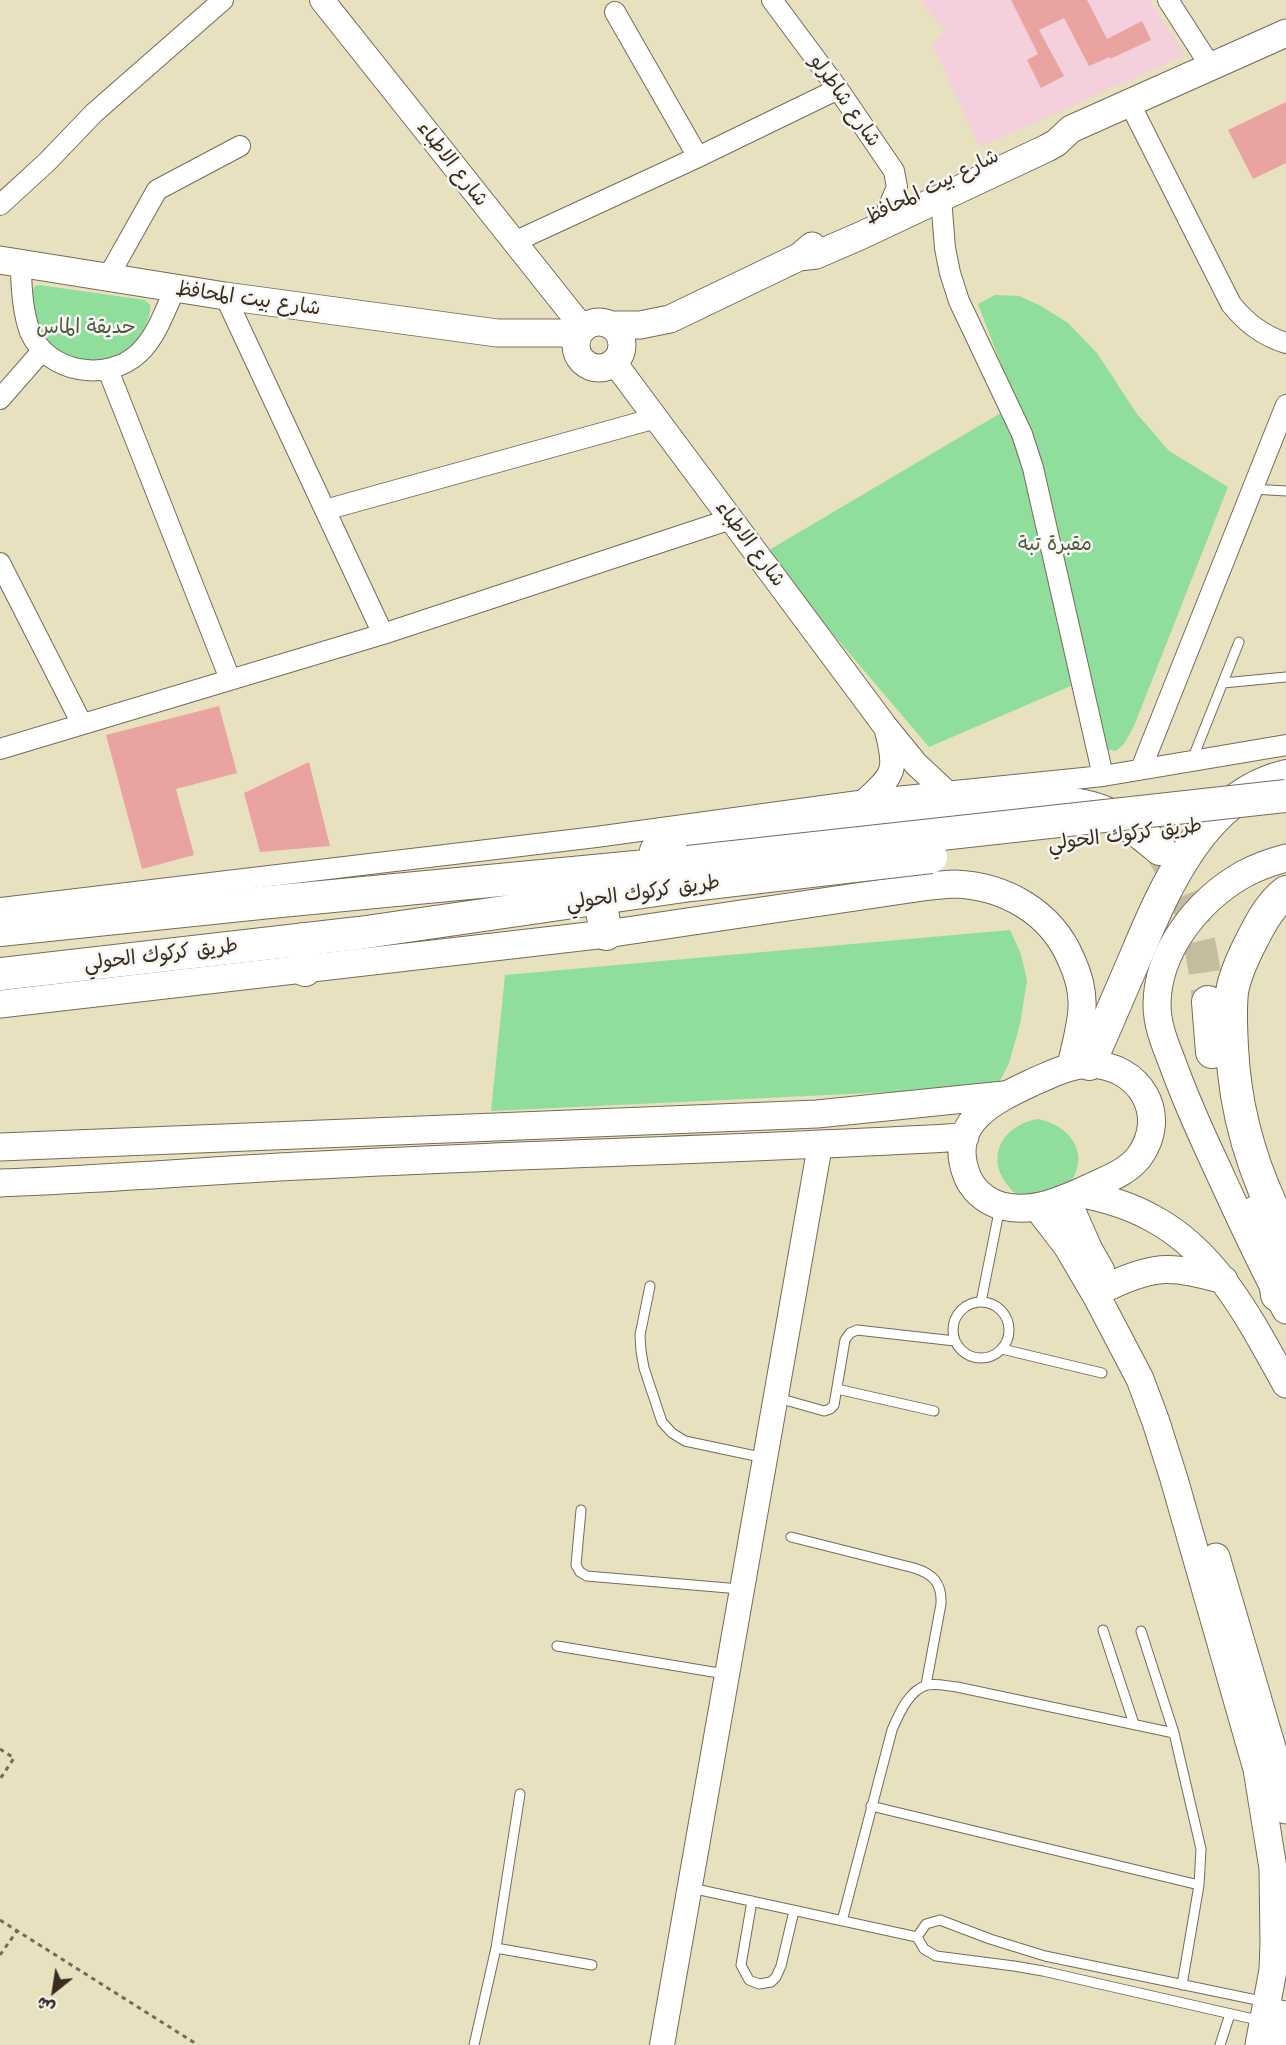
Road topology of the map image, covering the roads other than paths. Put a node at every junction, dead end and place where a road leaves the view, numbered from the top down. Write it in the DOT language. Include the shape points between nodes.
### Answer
graph roads {
  1 [pos="322,0"];
  2 [pos="772,0"];
  3 [pos="1168,0"];
  4 [pos="219,1"];
  5 [pos="615,12"];
  6 [pos="1286,33"];
  7 [pos="1211,67"];
  8 [pos="838,88"];
  9 [pos="1130,102"];
  10 [pos="1071,129"];
  11 [pos="240,146"];
  12 [pos="698,157"];
  13 [pos="941,198"];
  14 [pos="0,205"];
  15 [pos="888,208"];
  16 [pos="514,242"];
  17 [pos="799,258"];
  18 [pos="10,262"];
  19 [pos="108,277"];
  20 [pos="175,289"];
  21 [pos="225,296"];
  22 [pos="670,320"];
  23 [pos="588,336"];
  24 [pos="1286,342"];
  25 [pos="42,351"];
  26 [pos="616,359"];
  27 [pos="108,370"];
  28 [pos="0,399"];
  29 [pos="1286,405"];
  30 [pos="656,418"];
  31 [pos="1252,489"];
  32 [pos="1286,491"];
  33 [pos="325,510"];
  34 [pos="731,519"];
  35 [pos="0,563"];
  36 [pos="383,634"];
  37 [pos="1239,642"];
  38 [pos="1286,677"];
  39 [pos="230,679"];
  40 [pos="1223,683"];
  41 [pos="82,724"];
  42 [pos="885,726"];
  43 [pos="1286,745"];
  44 [pos="0,749"];
  45 [pos="1192,760"];
  46 [pos="1141,769"];
  47 [pos="1103,776"];
  48 [pos="1286,776"];
  49 [pos="946,792"];
  50 [pos="1286,796"];
  51 [pos="866,800"];
  52 [pos="1286,816"];
  53 [pos="1160,849"];
  54 [pos="1286,858"];
  55 [pos="628,869"];
  56 [pos="689,873"];
  57 [pos="1286,892"];
  58 [pos="600,898"];
  59 [pos="0,908"];
  60 [pos="0,930"];
  61 [pos="606,934"];
  62 [pos="303,939"];
  63 [pos="305,970"];
  64 [pos="0,974"];
  65 [pos="1208,1002"];
  66 [pos="0,1005"];
  67 [pos="1080,1065"];
  68 [pos="1004,1095"];
  69 [pos="1187,1103"];
  70 [pos="817,1113"];
  71 [pos="1150,1119"];
  72 [pos="965,1137"];
  73 [pos="820,1145"];
  74 [pos="0,1147"];
  75 [pos="0,1183"];
  76 [pos="1072,1195"];
  77 [pos="1000,1206"];
  78 [pos="1037,1207"];
  79 [pos="1286,1235"];
  80 [pos="1224,1280"];
  81 [pos="650,1286"];
  82 [pos="1110,1286"];
  83 [pos="981,1302"];
  84 [pos="1282,1303"];
  85 [pos="955,1341"];
  86 [pos="1002,1349"];
  87 [pos="1102,1373"];
  88 [pos="1286,1384"];
  89 [pos="837,1389"];
  90 [pos="776,1398"];
  91 [pos="934,1411"];
  92 [pos="765,1458"];
  93 [pos="1182,1475"];
  94 [pos="581,1510"];
  95 [pos="791,1538"];
  96 [pos="742,1589"];
  97 [pos="1103,1630"];
  98 [pos="1141,1631"];
  99 [pos="557,1646"];
  100 [pos="727,1674"];
  101 [pos="926,1685"];
  102 [pos="1134,1724"];
  103 [pos="1174,1733"];
  104 [pos="520,1794"];
  105 [pos="871,1806"];
  106 [pos="1286,1810"];
  107 [pos="1198,1885"];
  108 [pos="690,1888"];
  109 [pos="752,1901"];
  110 [pos="794,1911"];
  111 [pos="842,1921"];
  112 [pos="917,1937"];
  113 [pos="496,1948"];
  114 [pos="592,1965"];
  115 [pos="1182,1985"];
  116 [pos="1230,2014"];
  117 [pos="1273,2019"];
  118 [pos="474,2045"];
  119 [pos="662,2045"];
  120 [pos="1220,2045"];
  121 [pos="1280,2045"];
  1 -- 16 [label="street, شارع الاطباء"];
  2 -- 8 [label="street, شارع شاطرلو"];
  3 -- 7 [label="street"];
  4 -- 14 [label="street" via="94,113"];
  5 -- 12 [label="street"];
  6 -- 7 [label="main road, شارع بيت المحافظ"];
  7 -- 9 [label="main road, شارع بيت المحافظ"];
  8 -- 12 [label="street"];
  8 -- 15 [label="street, شارع شاطرلو" via="894,171 897,187"];
  9 -- 10 [label="main road, شارع بيت المحافظ"];
  9 -- 24 [label="street" via="1231,304 1254,328"];
  10 -- 13 [label="main road, شارع بيت المحافظ" via="1056,143"];
  10 -- 15 [label="main road, شارع بيت المحافظ" via="1049,131"];
  11 -- 19 [label="street" via="157,190"];
  12 -- 16 [label="street"];
  13 -- 17 [label="main road, شارع بيت المحافظ" via="816,255"];
  13 -- 47 [label="street" via="947,256 959,301 1034,468"];
  15 -- 17 [label="main road, شارع بيت المحافظ" via="816,243"];
  16 -- 23 [label="street, شارع الاطباء"];
  17 -- 22 [label="main road, شارع بيت المحافظ"];
  18 -- 19 [label="main road, شارع بيت المحافظ"];
  18 -- 25 [label="street" via="31,333"];
  19 -- 20 [label="main road, شارع بيت المحافظ"];
  20 -- 21 [label="main road, شارع بيت المحافظ"];
  20 -- 27 [label="street" via="151,339 138,354"];
  21 -- 23 [label="main road, شارع بيت المحافظ" via="497,333"];
  21 -- 33 [label="street"];
  22 -- 23 [label="main road, شارع بيت المحافظ"];
  22 -- 26 [label="main road, شارع بيت المحافظ"];
  23 -- 26 [label="main road, شارع بيت المحافظ" via="588,364 606,366"];
  23 -- 26 [label="main road" via="617,330 622,347"];
  25 -- 27 [label="street" via="71,367"];
  25 -- 28 [label="street"];
  26 -- 30 [label="street, شارع الاطباء"];
  27 -- 39 [label="street"];
  29 -- 31 [label="street"];
  30 -- 33 [label="street"];
  30 -- 34 [label="street, شارع الاطباء"];
  31 -- 32 [label="lane"];
  31 -- 46 [label="street"];
  33 -- 36 [label="street"];
  34 -- 36 [label="street"];
  34 -- 42 [label="street, شارع الاطباء"];
  35 -- 41 [label="street"];
  36 -- 39 [label="street"];
  37 -- 40 [label="lane"];
  38 -- 40 [label="lane"];
  39 -- 41 [label="street"];
  40 -- 45 [label="lane"];
  41 -- 44 [label="street"];
  42 -- 49 [label="street, شارع الاطباء" via="916,764"];
  42 -- 51 [label="street, شارع الاطباء" via="893,764 886,781"];
  43 -- 45 [label="street"];
  45 -- 46 [label="street"];
  46 -- 47 [label="street"];
  47 -- 49 [label="street"];
  48 -- 67 [label="highway" via="1240,796 1208,826 1157,908"];
  49 -- 51 [label="street"];
  50 -- 56 [label="highway, طريق كركوك الحولي, bridge"];
  51 -- 59 [label="street"];
  52 -- 56 [label="highway, طريق كركوك الحولي, bridge"];
  53 -- 55 [label="highway" via="1113,814 1072,804 1011,803 675,844"];
  54 -- 69 [label="main road" via="1245,873 1207,901 1168,954 1161,971 1157,989 1159,1026"];
  55 -- 56 [label="highway, طريق كركوك الحولي"];
  55 -- 60 [label="highway, طريق كركوك الحولي"];
  56 -- 58 [label="highway, طريق كركوك الحولي"];
  57 -- 79 [label="highway" via="1268,912 1250,944 1236,976 1230,1014 1238,1105 1246,1143"];
  58 -- 61 [label="highway"];
  58 -- 62 [label="highway, طريق كركوك الحولي"];
  61 -- 63 [label="main road"];
  61 -- 67 [label="main road" via="923,887 955,884 986,889 1017,899 1044,918 1064,943 1077,973 1082,1006"];
  62 -- 63 [label="highway"];
  62 -- 64 [label="highway, طريق كركوك الحولي"];
  63 -- 66 [label="main road"];
  65 -- 84 [label="highway" via="1222,1116 1230,1148 1271,1250"];
  67 -- 68 [label="main road"];
  67 -- 71 [label="main road" via="1110,1066 1136,1082 1146,1098"];
  68 -- 70 [label="main road"];
  68 -- 72 [label="main road" via="978,1114"];
  69 -- 71 [label="main road"];
  69 -- 84 [label="main road"];
  70 -- 73 [label="main road"];
  70 -- 74 [label="main road"];
  71 -- 76 [label="main road" via="1146,1144 1133,1164 1124,1172"];
  72 -- 73 [label="main road"];
  72 -- 77 [label="main road" via="967,1177 981,1195"];
  73 -- 75 [label="main road" via="338,1164"];
  73 -- 90 [label="street"];
  76 -- 78 [label="main road"];
  76 -- 80 [label="main road" via="1125,1205 1154,1218 1194,1247"];
  76 -- 82 [label="main road" via="1089,1250"];
  77 -- 78 [label="main road"];
  77 -- 83 [label="lane"];
  78 -- 93 [label="main road" via="1067,1246 1122,1341"];
  80 -- 82 [label="main road" via="1189,1270 1160,1269"];
  80 -- 88 [label="main road"];
  81 -- 92 [label="lane" via="640,1335 641,1352 662,1422 685,1441"];
  82 -- 93 [label="main road" via="1173,1417"];
  83 -- 85 [label="lane" via="966,1306 955,1318"];
  83 -- 86 [label="lane" via="996,1306 1007,1318 1009,1334"];
  85 -- 86 [label="lane" via="965,1354 981,1358"];
  85 -- 89 [label="lane" via="867,1330 850,1333 844,1340"];
  86 -- 87 [label="lane"];
  89 -- 90 [label="lane" via="834,1405 824,1411"];
  89 -- 91 [label="lane"];
  90 -- 92 [label="street"];
  92 -- 96 [label="street"];
  93 -- 106 [label="main road" via="1278,1768"];
  93 -- 117 [label="main road" via="1264,1801 1273,1868"];
  94 -- 96 [label="lane" via="576,1565 587,1576"];
  95 -- 101 [label="lane" via="926,1571 936,1580 940,1604"];
  96 -- 100 [label="street"];
  97 -- 102 [label="lane"];
  98 -- 103 [label="lane"];
  99 -- 100 [label="lane"];
  100 -- 108 [label="street"];
  101 -- 102 [label="lane" via="957,1687"];
  101 -- 105 [label="lane" via="901,1710"];
  102 -- 103 [label="lane"];
  103 -- 107 [label="lane" via="1201,1849"];
  104 -- 113 [label="lane"];
  105 -- 107 [label="lane"];
  105 -- 111 [label="lane"];
  107 -- 115 [label="lane"];
  108 -- 109 [label="lane"];
  108 -- 119 [label="street"];
  109 -- 110 [label="lane"];
  109 -- 110 [label="lane" via="741,1965 748,1980 759,1984 771,1982 779,1972"];
  110 -- 111 [label="lane"];
  111 -- 112 [label="lane"];
  112 -- 115 [label="lane" via="926,1924 940,1920 1045,1956"];
  112 -- 116 [label="lane" via="924,1949 936,1956 1014,1966"];
  113 -- 114 [label="lane"];
  113 -- 118 [label="lane"];
  115 -- 117 [label="lane"];
  116 -- 117 [label="lane"];
  116 -- 120 [label="lane"];
  117 -- 121 [label="main road"];
}
